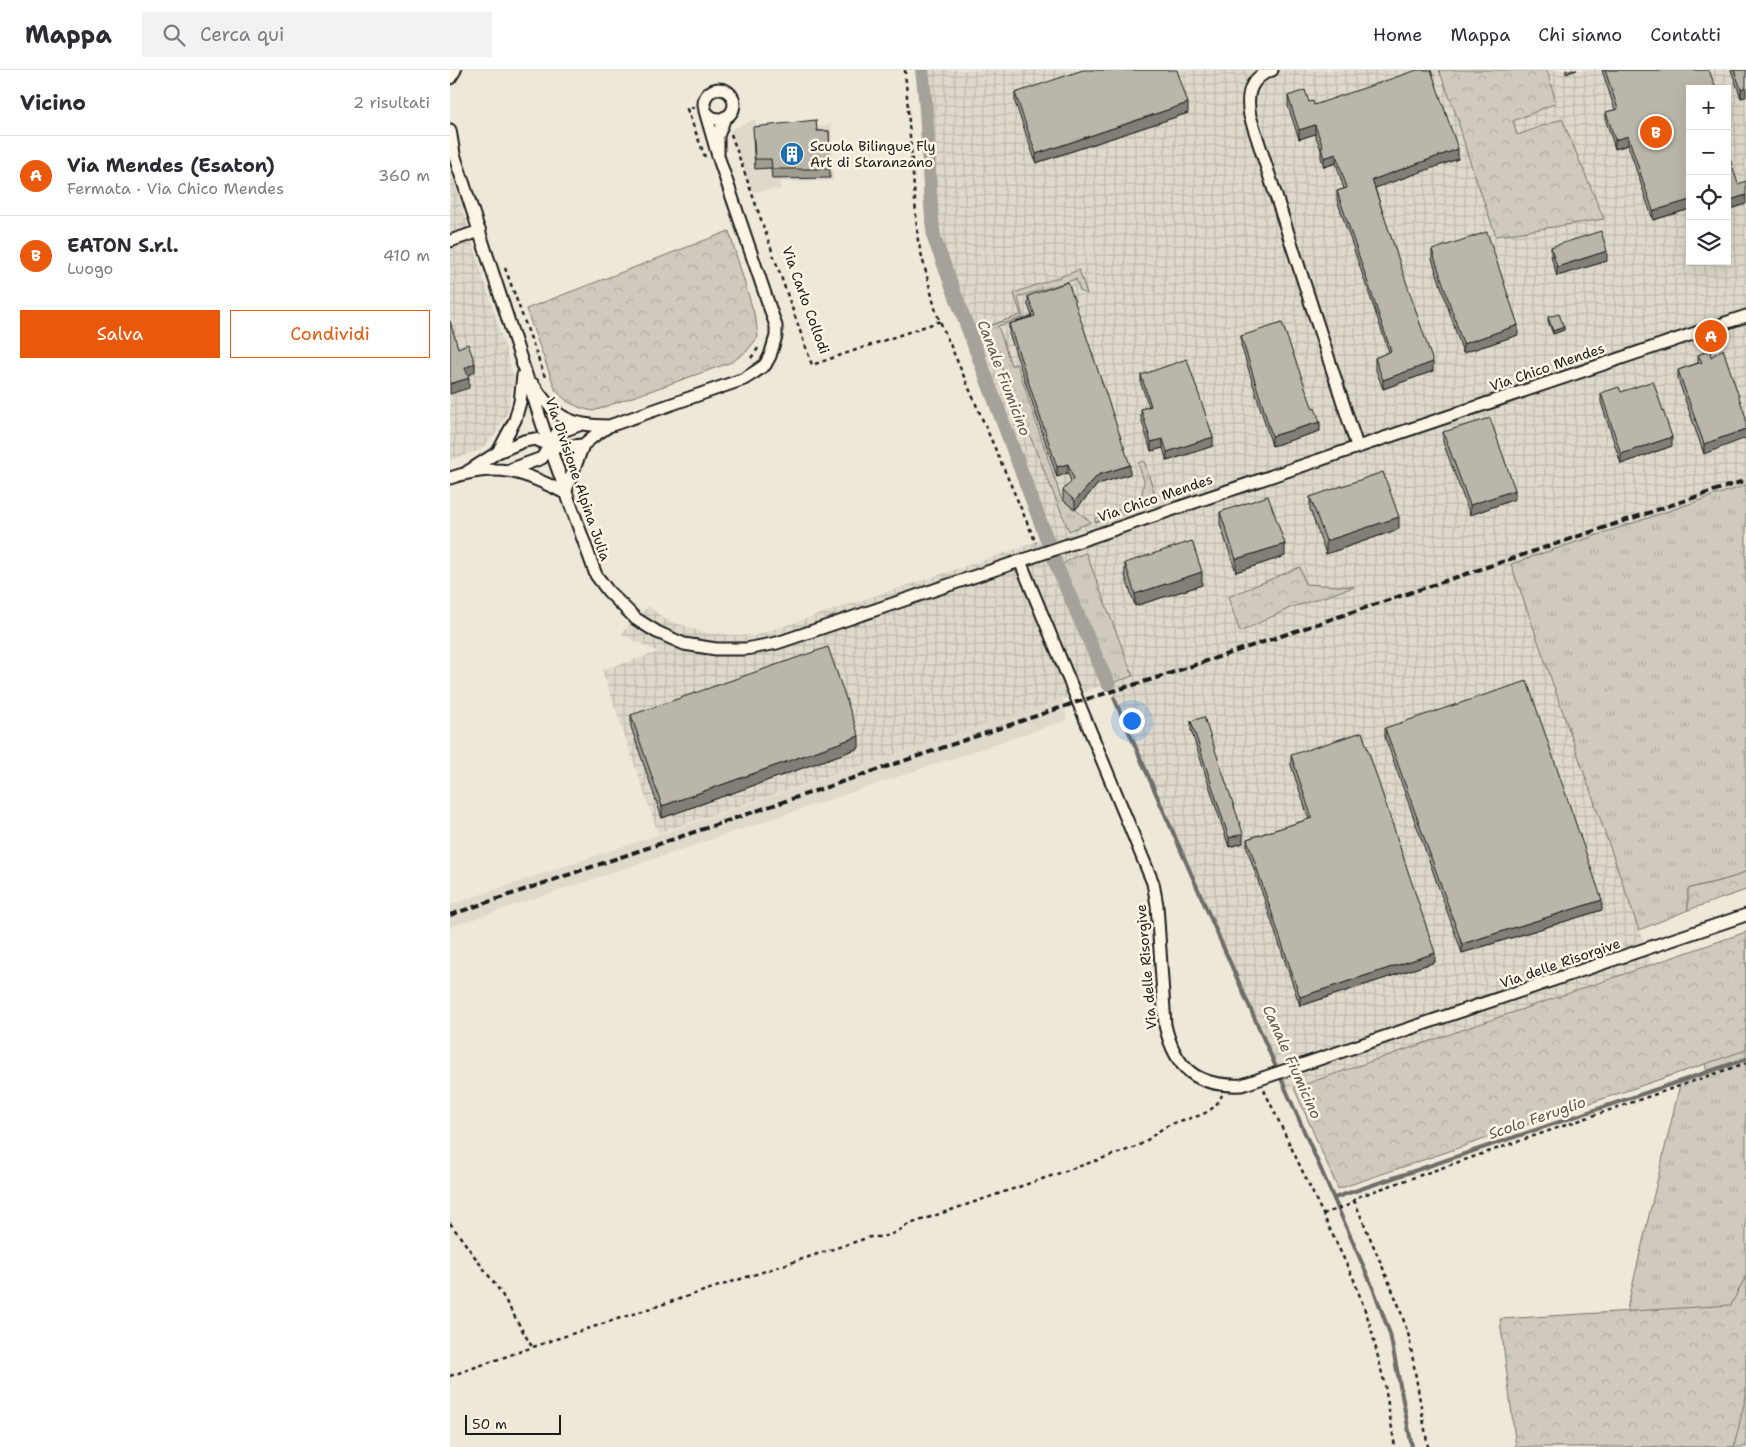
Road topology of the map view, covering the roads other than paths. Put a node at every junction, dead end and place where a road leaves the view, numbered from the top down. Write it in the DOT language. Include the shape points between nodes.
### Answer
graph roads {
  1 [pos="455,70"];
  2 [pos="1272,70"];
  3 [pos="450,78"];
  4 [pos="704,107"];
  5 [pos="725,118"];
  6 [pos="450,130"];
  7 [pos="452,149"];
  8 [pos="718,156"];
  9 [pos="480,231"];
  10 [pos="450,241"];
  11 [pos="1746,316"];
  12 [pos="524,370"];
  13 [pos="579,425"];
  14 [pos="609,426"];
  15 [pos="548,445"];
  16 [pos="583,445"];
  17 [pos="1358,446"];
  18 [pos="498,452"];
  19 [pos="510,470"];
  20 [pos="465,473"];
  21 [pos="450,478"];
  22 [pos="565,494"];
  23 [pos="1020,561"];
  24 [pos="1746,916"];
  1 -- 3 [label="street"];
  2 -- 17 [label="street" via="1252,83 1247,100 1250,116"];
  4 -- 5 [label="street" via="716,119"];
  4 -- 5 [label="street" via="710,91 724,89 734,100 732,110"];
  4 -- 8 [label="street"];
  5 -- 8 [label="street" via="718,136"];
  6 -- 7 [label="street, Via Divisione Alpina Julia"];
  7 -- 9 [label="street, Via Divisione Alpina Julia"];
  8 -- 14 [label="street" via="776,326 770,356 765,365 744,379"];
  9 -- 10 [label="street"];
  9 -- 12 [label="street, Via Divisione Alpina Julia"];
  11 -- 17 [label="street, Via Chico Mendes"];
  12 -- 13 [label="street" via="546,404 557,414"];
  12 -- 15 [label="street, Via Divisione Alpina Julia"];
  12 -- 18 [label="street" via="518,411"];
  13 -- 14 [label="street"];
  13 -- 15 [label="street" via="557,433"];
  14 -- 16 [label="street"];
  15 -- 16 [label="street"];
  15 -- 18 [label="street" via="535,439"];
  15 -- 19 [label="street" via="542,458"];
  15 -- 22 [label="street, Via Divisione Alpina Julia"];
  16 -- 22 [label="street"];
  17 -- 23 [label="street, Via Chico Mendes"];
  18 -- 20 [label="street"];
  19 -- 20 [label="street"];
  19 -- 22 [label="street" via="529,475"];
  20 -- 21 [label="street"];
  22 -- 23 [label="street, Via Divisione Alpina Julia" via="596,575 622,607 656,632 684,644 716,649 746,649 777,643"];
  23 -- 24 [label="street, Via delle Risorgive" via="1153,883 1169,1044 1178,1061 1204,1080 1225,1085 1263,1078"];
}
